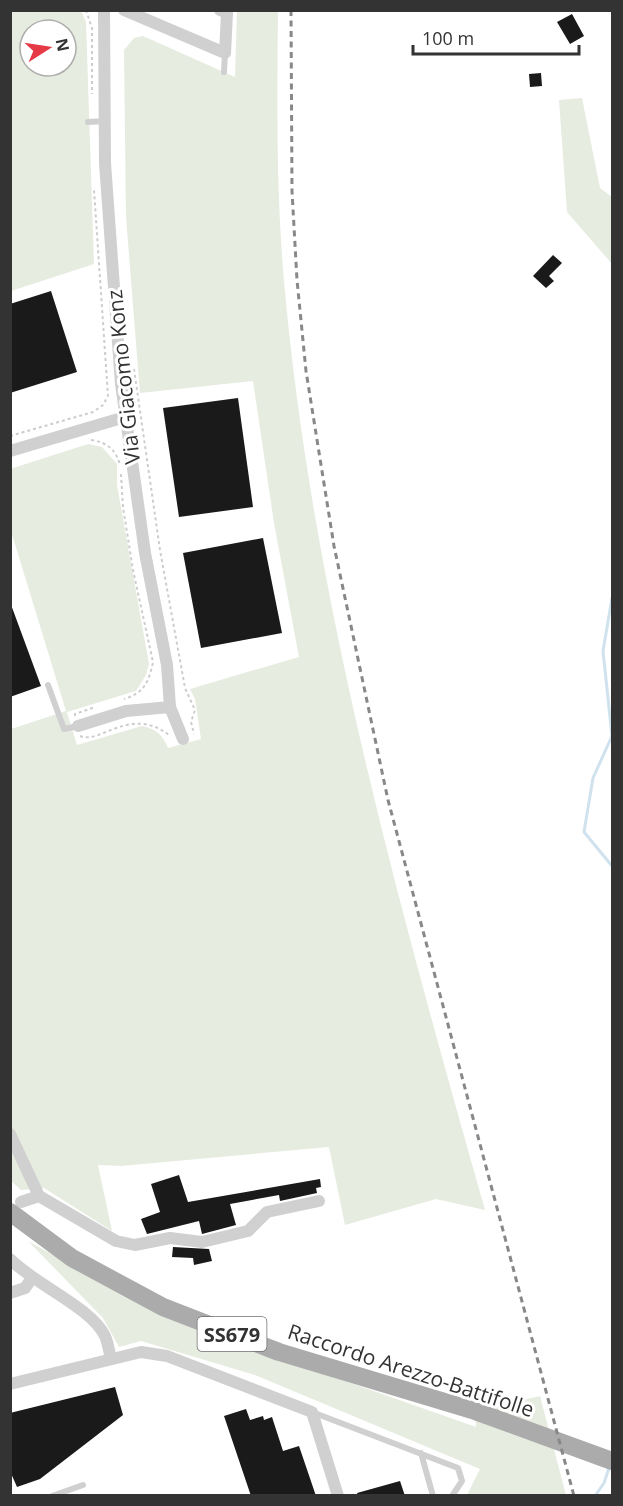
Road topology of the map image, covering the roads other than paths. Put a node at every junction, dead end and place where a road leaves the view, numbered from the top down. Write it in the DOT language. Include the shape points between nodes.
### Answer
graph roads {
  1 [pos="104,10"];
  2 [pos="124,10"];
  3 [pos="221,11"];
  4 [pos="225,53"];
  5 [pos="224,72"];
  6 [pos="105,121"];
  7 [pos="88,122"];
  8 [pos="125,417"];
  9 [pos="10,451"];
  10 [pos="48,685"];
  11 [pos="170,707"];
  12 [pos="78,726"];
  13 [pos="183,739"];
  14 [pos="10,1134"];
  15 [pos="39,1196"];
  16 [pos="319,1201"];
  17 [pos="16,1207"];
  18 [pos="10,1259"];
  19 [pos="32,1278"];
  20 [pos="10,1293"];
  21 [pos="111,1359"];
  22 [pos="10,1384"];
  23 [pos="312,1412"];
  24 [pos="421,1453"];
  25 [pos="612,1461"];
  26 [pos="82,1485"];
  27 [pos="52,1496"];
  28 [pos="338,1496"];
  29 [pos="433,1496"];
  30 [pos="452,1496"];
  1 -- 6 [label="street, Via Giacomo Konz"];
  2 -- 4 [label="street"];
  3 -- 4 [label="street" via="227,13"];
  4 -- 5 [label="lane"];
  6 -- 7 [label="lane"];
  6 -- 8 [label="street, Via Giacomo Konz" via="112,282"];
  8 -- 9 [label="street"];
  8 -- 11 [label="street, Via Giacomo Konz" via="167,665"];
  10 -- 12 [label="lane" via="64,729"];
  11 -- 12 [label="street" via="126,711"];
  11 -- 13 [label="street, Via Giacomo Konz"];
  14 -- 15 [label="street"];
  15 -- 16 [label="street" via="116,1241 135,1245 170,1238 202,1242 248,1231 267,1212"];
  15 -- 17 [label="street"];
  17 -- 25 [label="main road, Raccordo Arezzo-Battifolle / SS679" via="72,1258 163,1307 279,1352 475,1411"];
  18 -- 19 [label="street"];
  19 -- 20 [label="street" via="25,1288"];
  19 -- 21 [label="street" via="96,1323 106,1338"];
  21 -- 22 [label="street"];
  21 -- 23 [label="street" via="141,1352 167,1356"];
  23 -- 24 [label="lane"];
  23 -- 28 [label="street"];
  24 -- 29 [label="lane"];
  24 -- 30 [label="lane" via="458,1468 462,1481"];
  26 -- 27 [label="lane"];
}
